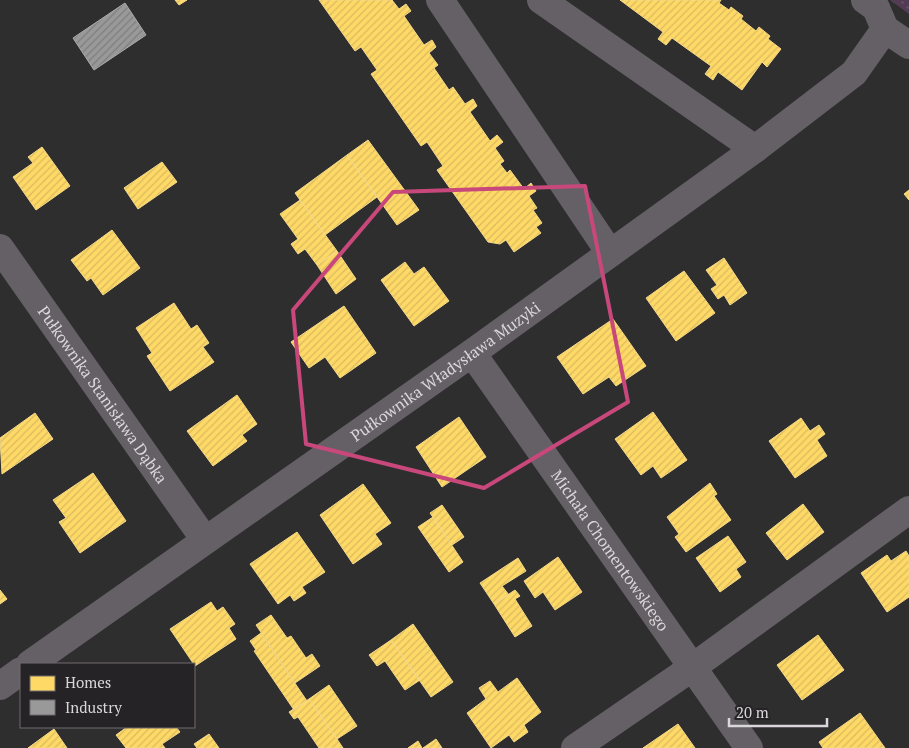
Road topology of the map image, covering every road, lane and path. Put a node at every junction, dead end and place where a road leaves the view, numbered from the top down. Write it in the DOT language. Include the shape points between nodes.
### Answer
graph roads {
  1 [pos="440,0"];
  2 [pos="541,0"];
  3 [pos="866,0"];
  4 [pos="885,28"];
  5 [pos="909,45"];
  6 [pos="755,149"];
  7 [pos="0,248"];
  8 [pos="610,253"];
  9 [pos="472,353"];
  10 [pos="909,510"];
  11 [pos="205,540"];
  12 [pos="31,663"];
  13 [pos="693,666"];
  14 [pos="20,672"];
  15 [pos="0,686"];
  16 [pos="575,748"];
  17 [pos="749,748"];
  1 -- 8 [label="street"];
  2 -- 6 [label="street"];
  3 -- 4 [label="street" via="876,8"];
  4 -- 5 [label="street"];
  4 -- 6 [label="street, Pułkownika Władysława Muzyki" via="854,73"];
  6 -- 8 [label="street, Pułkownika Władysława Muzyki"];
  7 -- 11 [label="street, Pułkownika Stanisława Dąbka"];
  8 -- 9 [label="street, Pułkownika Władysława Muzyki"];
  9 -- 11 [label="street, Pułkownika Władysława Muzyki"];
  9 -- 13 [label="street, Michała Chomentowskiego"];
  10 -- 13 [label="street"];
  11 -- 12 [label="street, Pułkownika Władysława Muzyki"];
  13 -- 16 [label="street"];
  13 -- 17 [label="street, Michała Chomentowskiego"];
  14 -- 15 [label="street"];
}
